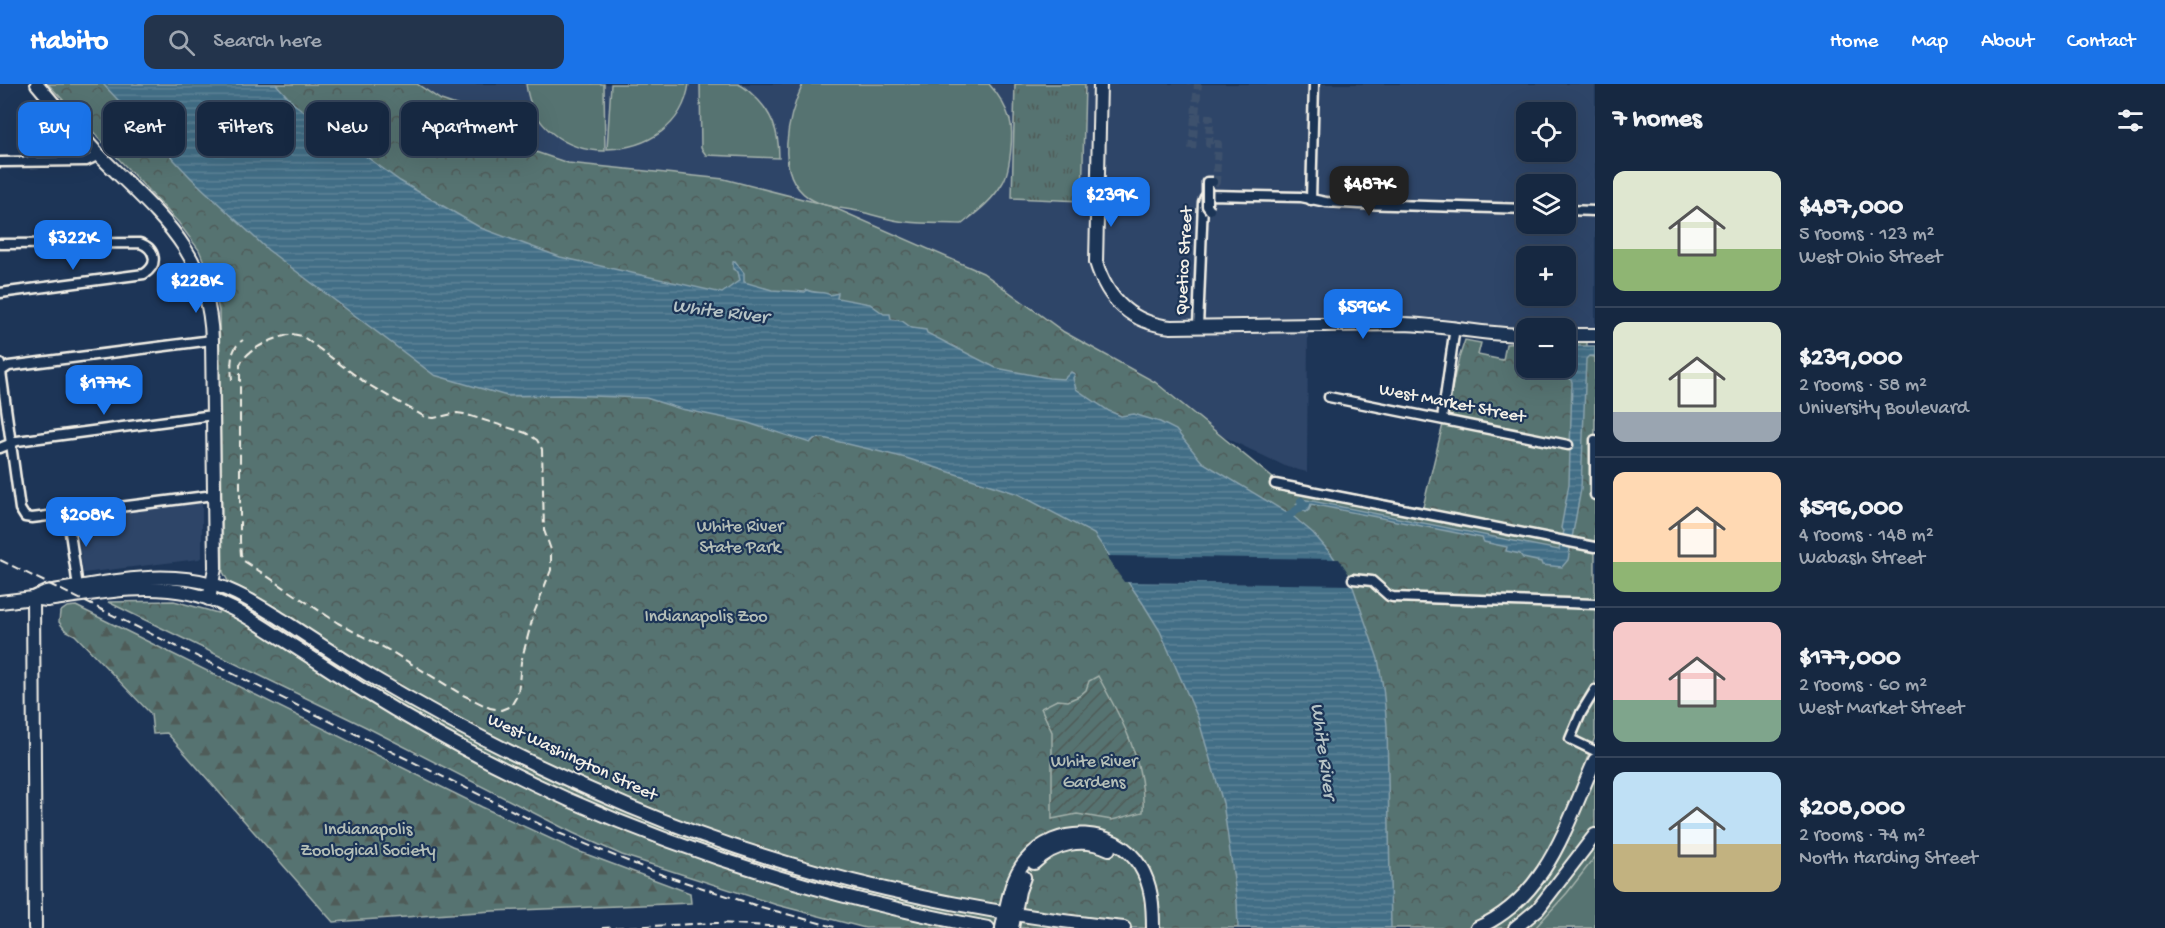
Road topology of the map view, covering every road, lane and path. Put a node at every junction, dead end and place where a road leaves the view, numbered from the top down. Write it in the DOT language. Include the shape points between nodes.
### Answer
graph roads {
  1 [pos="37,84"];
  2 [pos="1100,84"];
  3 [pos="1314,84"];
  4 [pos="99,155"];
  5 [pos="0,162"];
  6 [pos="1213,182"];
  7 [pos="1311,200"];
  8 [pos="1516,209"];
  9 [pos="1210,210"];
  10 [pos="1576,210"];
  11 [pos="1595,211"];
  12 [pos="0,244"];
  13 [pos="0,293"];
  14 [pos="1198,327"];
  15 [pos="1455,327"];
  16 [pos="1516,334"];
  17 [pos="1576,335"];
  18 [pos="1595,335"];
  19 [pos="212,340"];
  20 [pos="0,369"];
  21 [pos="1329,397"];
  22 [pos="213,415"];
  23 [pos="1442,419"];
  24 [pos="1595,440"];
  25 [pos="10,444"];
  26 [pos="1568,445"];
  27 [pos="0,448"];
  28 [pos="1275,484"];
  29 [pos="214,495"];
  30 [pos="1595,495"];
  31 [pos="67,512"];
  32 [pos="1595,547"];
  33 [pos="1353,579"];
  34 [pos="212,584"];
  35 [pos="78,587"];
  36 [pos="33,598"];
  37 [pos="209,598"];
  38 [pos="0,602"];
  39 [pos="1595,604"];
  40 [pos="1595,690"];
  41 [pos="1595,751"];
  42 [pos="1595,760"];
  43 [pos="1595,835"];
  44 [pos="1010,913"];
  45 [pos="35,928"];
  46 [pos="988,928"];
  47 [pos="1002,928"];
  48 [pos="1012,928"];
  49 [pos="1124,928"];
  50 [pos="1146,928"];
  51 [pos="1154,928"];
  52 [pos="1478,928"];
  53 [pos="1515,928"];
  1 -- 4 [label="main road"];
  2 -- 14 [label="main road" via="1095,246 1101,278 1120,307 1138,318 1157,326"];
  3 -- 7 [label="street"];
  4 -- 5 [label="street" via="86,161"];
  4 -- 19 [label="main road" via="172,228 189,251 208,297"];
  6 -- 9 [label="street, bridge" via="1207,182"];
  7 -- 8 [label="street"];
  7 -- 14 [label="street, Quetico Street" via="1205,197"];
  10 -- 11 [label="street"];
  12 -- 13 [label="street" via="142,243 154,258 144,274"];
  14 -- 15 [label="main road"];
  15 -- 16 [label="main road"];
  15 -- 23 [label="street"];
  17 -- 18 [label="main road"];
  19 -- 20 [label="street"];
  19 -- 22 [label="main road"];
  20 -- 25 [label="street"];
  21 -- 23 [label="street, West Market Street"];
  22 -- 25 [label="street"];
  22 -- 29 [label="main road"];
  23 -- 26 [label="street, West Market Street"];
  24 -- 30 [label="street"];
  25 -- 27 [label="street"];
  25 -- 31 [label="street" via="20,509 25,517"];
  28 -- 32 [label="street"];
  29 -- 31 [label="street"];
  29 -- 34 [label="main road"];
  31 -- 35 [label="street"];
  33 -- 39 [label="street" via="1372,581 1393,597"];
  34 -- 35 [label="main road, West Washington Street" via="161,578"];
  34 -- 37 [label="main road"];
  34 -- 44 [label="main road, West Washington Street" via="250,600 368,675 496,745 633,808 698,834 828,874"];
  35 -- 36 [label="main road, West Washington Street"];
  36 -- 37 [label="main road, West Washington Street" via="47,600 154,589"];
  36 -- 38 [label="main road, West Washington Street"];
  36 -- 45 [label="main road"];
  37 -- 46 [label="main road, West Washington Street" via="243,613 445,739 626,825 812,888"];
  40 -- 41 [label="street" via="1570,739"];
  42 -- 52 [label="main road" via="1543,872 1512,907"];
  43 -- 53 [label="main road" via="1539,909"];
  44 -- 47 [label="main road"];
  44 -- 48 [label="main road"];
  44 -- 49 [label="main road, West Washington Street"];
  44 -- 50 [label="main road" via="1023,879 1039,857 1061,845 1090,843 1116,853 1132,868 1143,892"];
  44 -- 51 [label="main road" via="1010,890 1017,873 1036,850 1056,838 1089,834 1118,845 1140,866 1150,891"];
}
